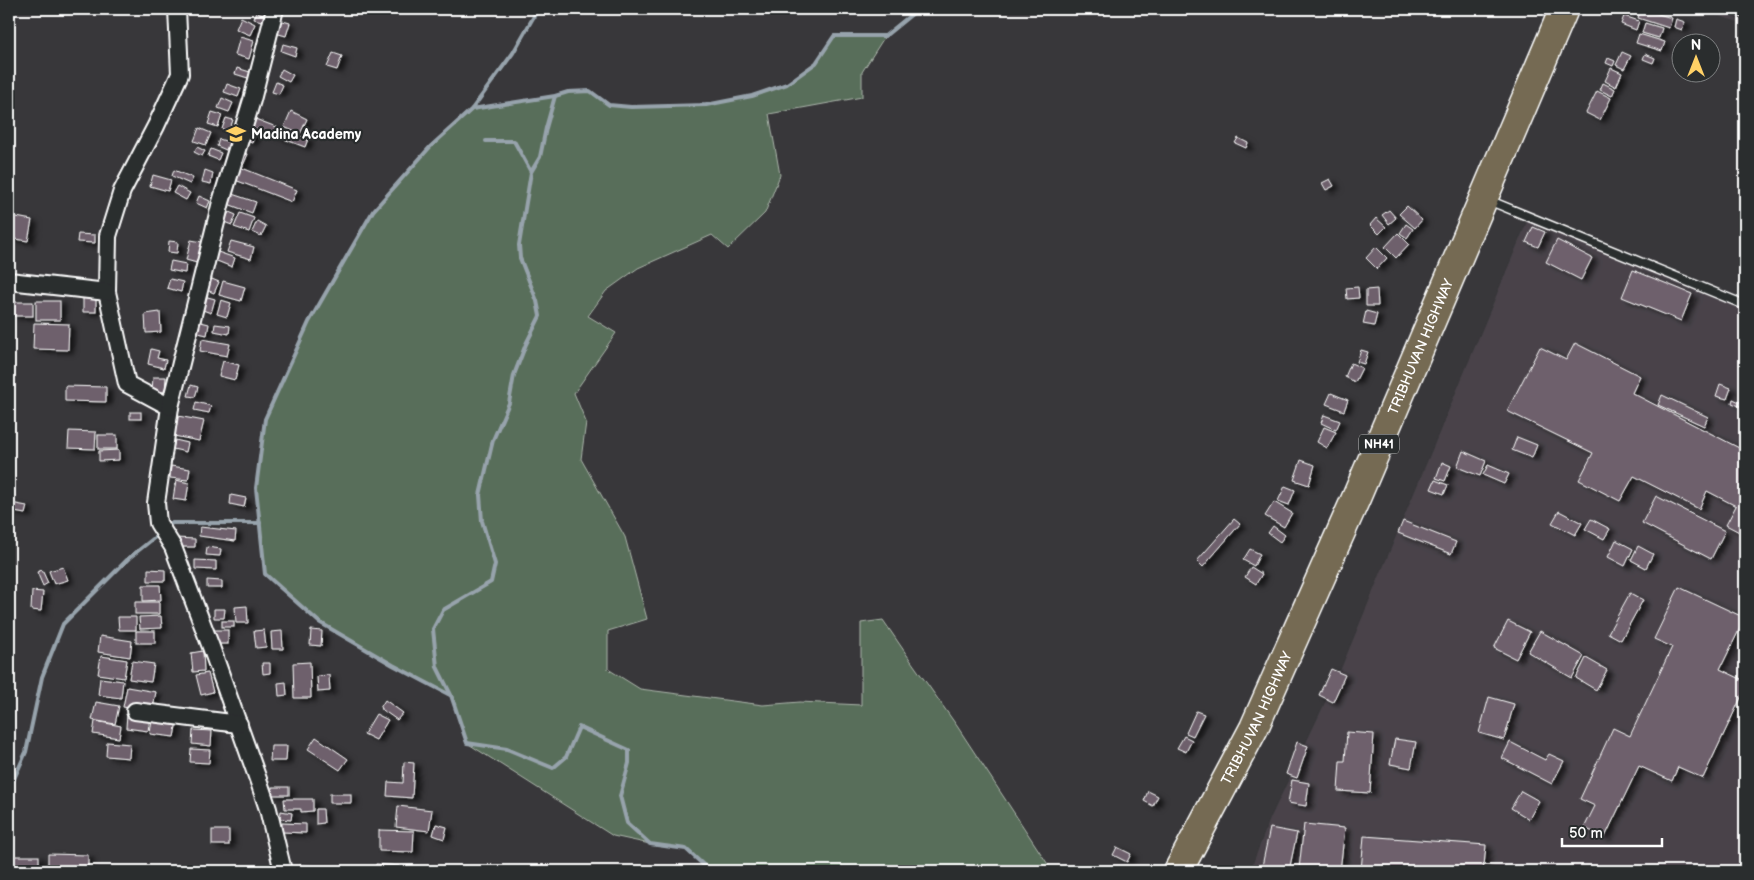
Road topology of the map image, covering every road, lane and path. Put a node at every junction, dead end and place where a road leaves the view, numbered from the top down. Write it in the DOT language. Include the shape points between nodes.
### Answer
graph roads {
  1 [pos="177,9"];
  2 [pos="275,9"];
  3 [pos="1564,9"];
  4 [pos="1485,198"];
  5 [pos="9,281"];
  6 [pos="107,292"];
  7 [pos="1745,305"];
  8 [pos="170,407"];
  9 [pos="135,711"];
  10 [pos="239,724"];
  11 [pos="283,871"];
  12 [pos="1178,871"];
  1 -- 6 [label="street" via="180,74 122,191 108,236"];
  2 -- 8 [label="street" via="221,202"];
  3 -- 4 [label="highway, TRIBHUVAN HIGHWAY / NH41"];
  4 -- 7 [label="lane"];
  4 -- 12 [label="highway, TRIBHUVAN HIGHWAY / NH41" via="1254,728"];
  5 -- 6 [label="street"];
  6 -- 8 [label="street" via="126,384"];
  8 -- 10 [label="street" via="156,503 158,523 172,547"];
  9 -- 10 [label="street"];
  10 -- 11 [label="street" via="268,809"];
}
